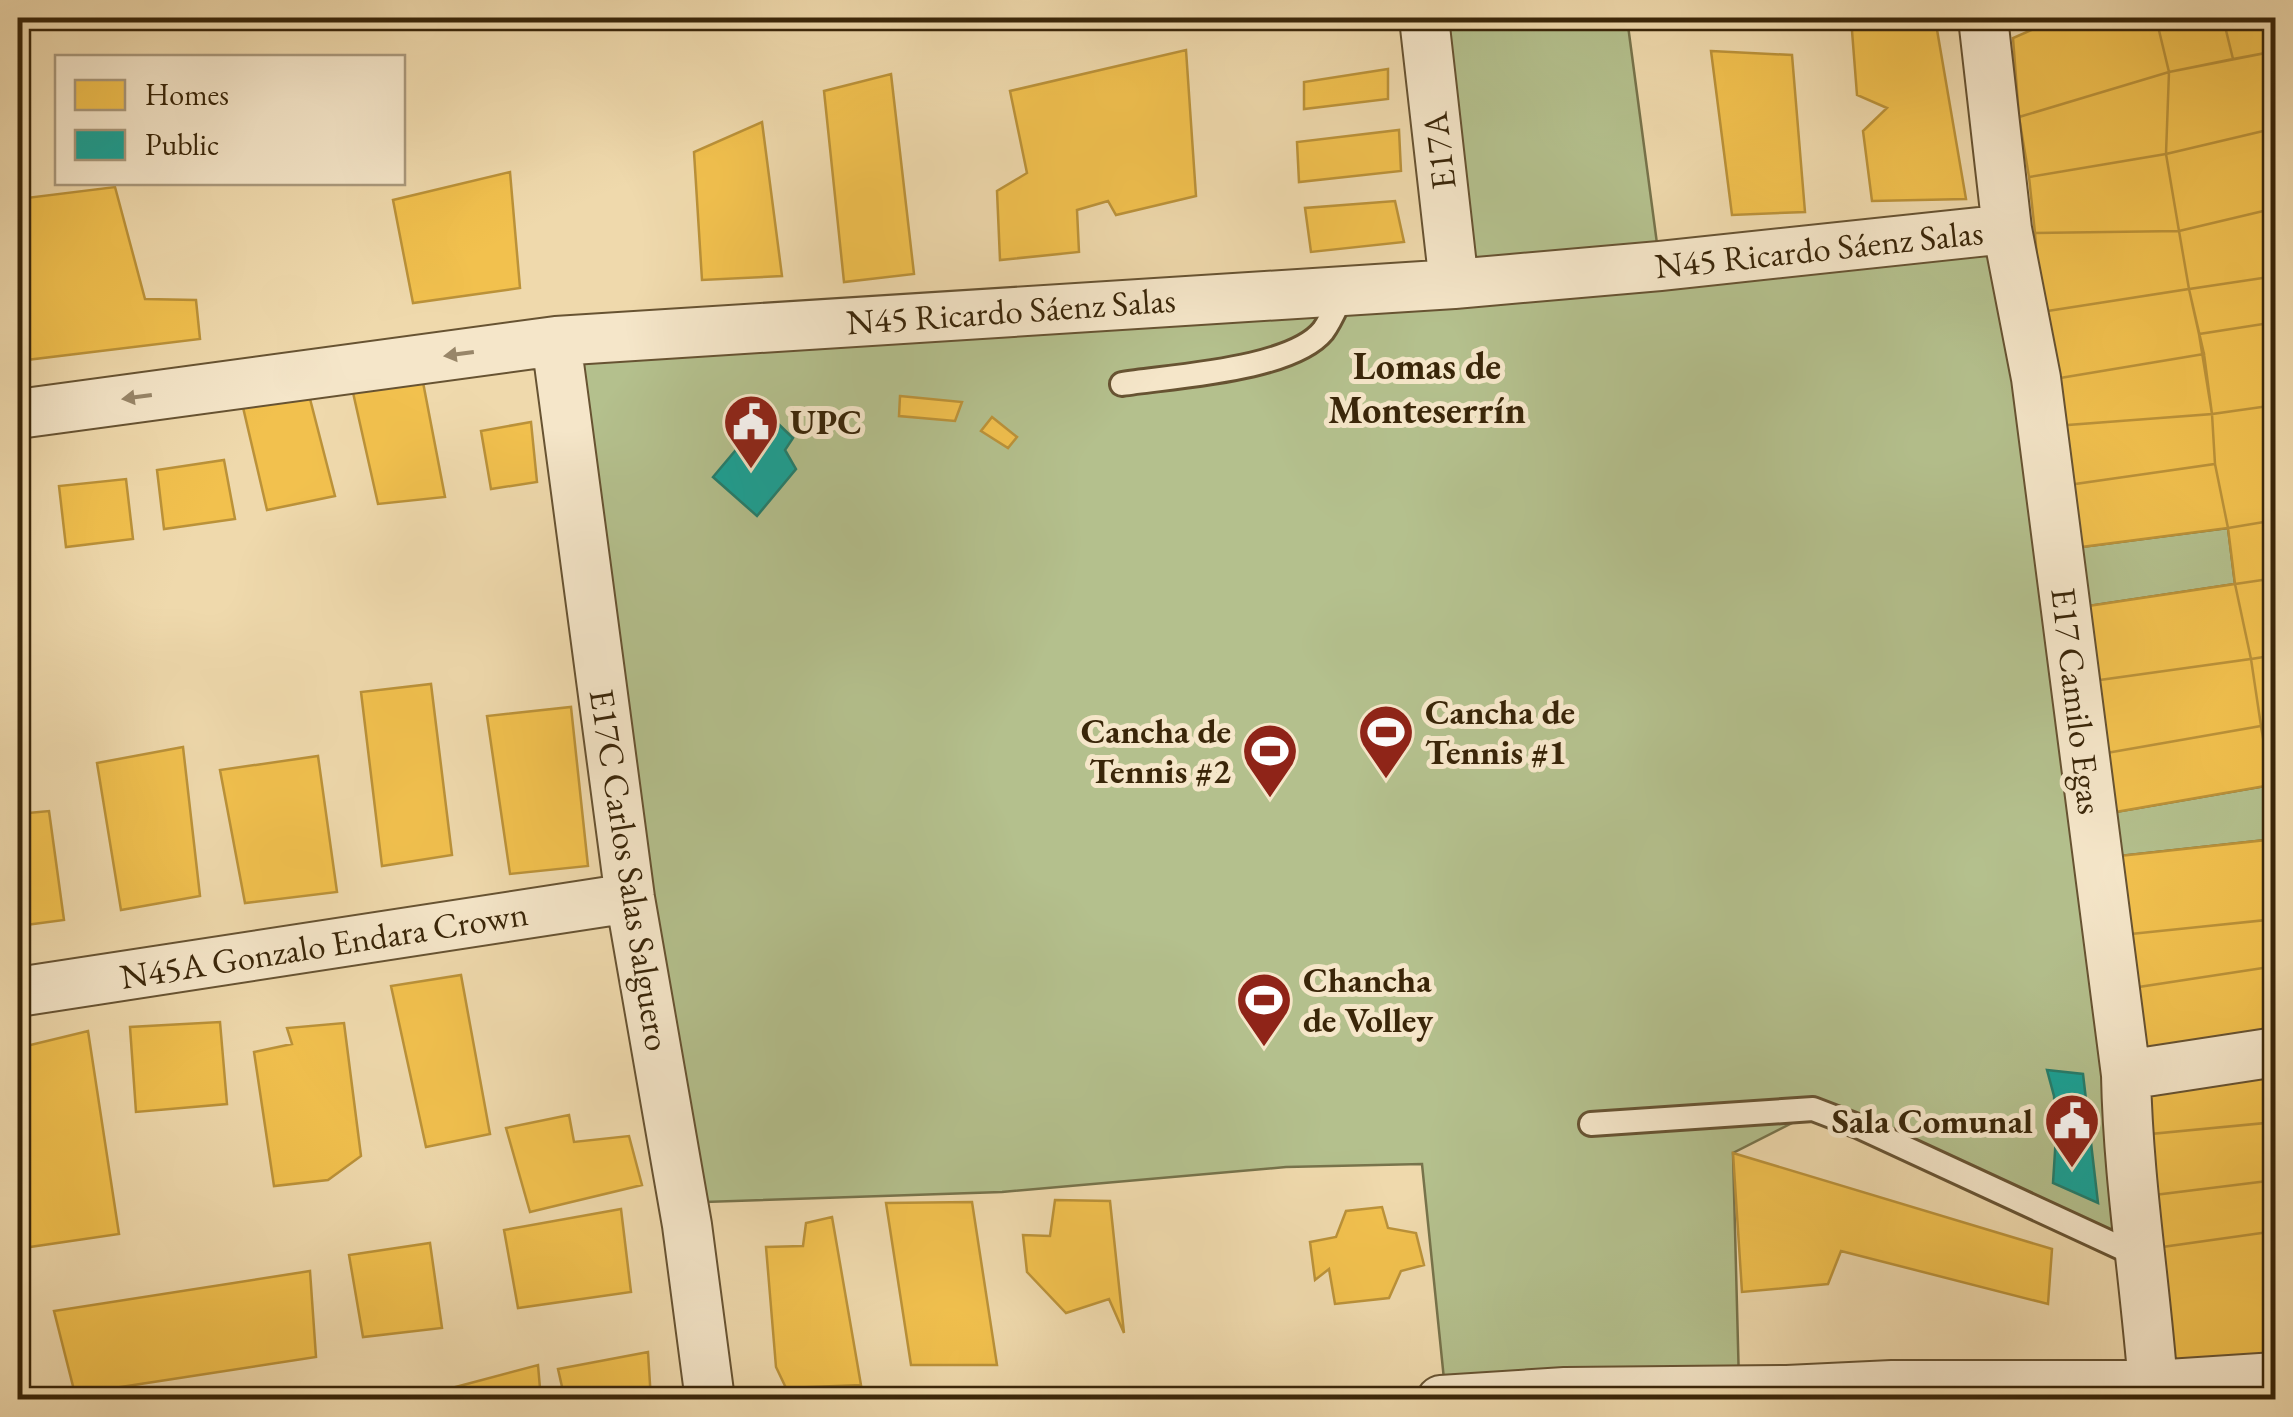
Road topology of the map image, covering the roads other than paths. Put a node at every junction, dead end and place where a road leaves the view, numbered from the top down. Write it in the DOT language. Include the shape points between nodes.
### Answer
graph roads {
  1 [pos="1424,18"];
  2 [pos="1982,18"];
  3 [pos="2008,229"];
  4 [pos="1454,284"];
  5 [pos="1345,290"];
  6 [pos="556,340"];
  7 [pos="1122,384"];
  8 [pos="18,414"];
  9 [pos="630,898"];
  10 [pos="18,992"];
  11 [pos="2276,1052"];
  12 [pos="2126,1074"];
  13 [pos="1592,1124"];
  14 [pos="2142,1256"];
  15 [pos="2153,1384"];
  16 [pos="2256,1385"];
  17 [pos="710,1400"];
  18 [pos="1441,1400"];
  1 -- 4 [label="street, E17A"];
  2 -- 3 [label="street, E17 Camilo Egas"];
  3 -- 4 [label="street, N45 Ricardo Sáenz Salas"];
  3 -- 12 [label="street, E17 Camilo Egas" via="2036,378"];
  4 -- 5 [label="street, N45 Ricardo Sáenz Salas"];
  5 -- 6 [label="street, N45 Ricardo Sáenz Salas"];
  5 -- 7 [label="lane" via="1323,330 1300,350"];
  6 -- 8 [label="street, N45 Ricardo Sáenz Salas, one-way"];
  6 -- 9 [label="street, E17C Carlos Salas Salguero"];
  9 -- 10 [label="street, N45A Gonzalo Endara Crown"];
  9 -- 17 [label="street, E17C Carlos Salas Salguero"];
  11 -- 12 [label="street"];
  12 -- 14 [label="street, E17 Camilo Egas"];
  13 -- 14 [label="lane" via="1812,1109"];
  14 -- 15 [label="street, E17 Camilo Egas"];
  15 -- 16 [label="street"];
  15 -- 18 [label="street" via="1565,1392"];
}
